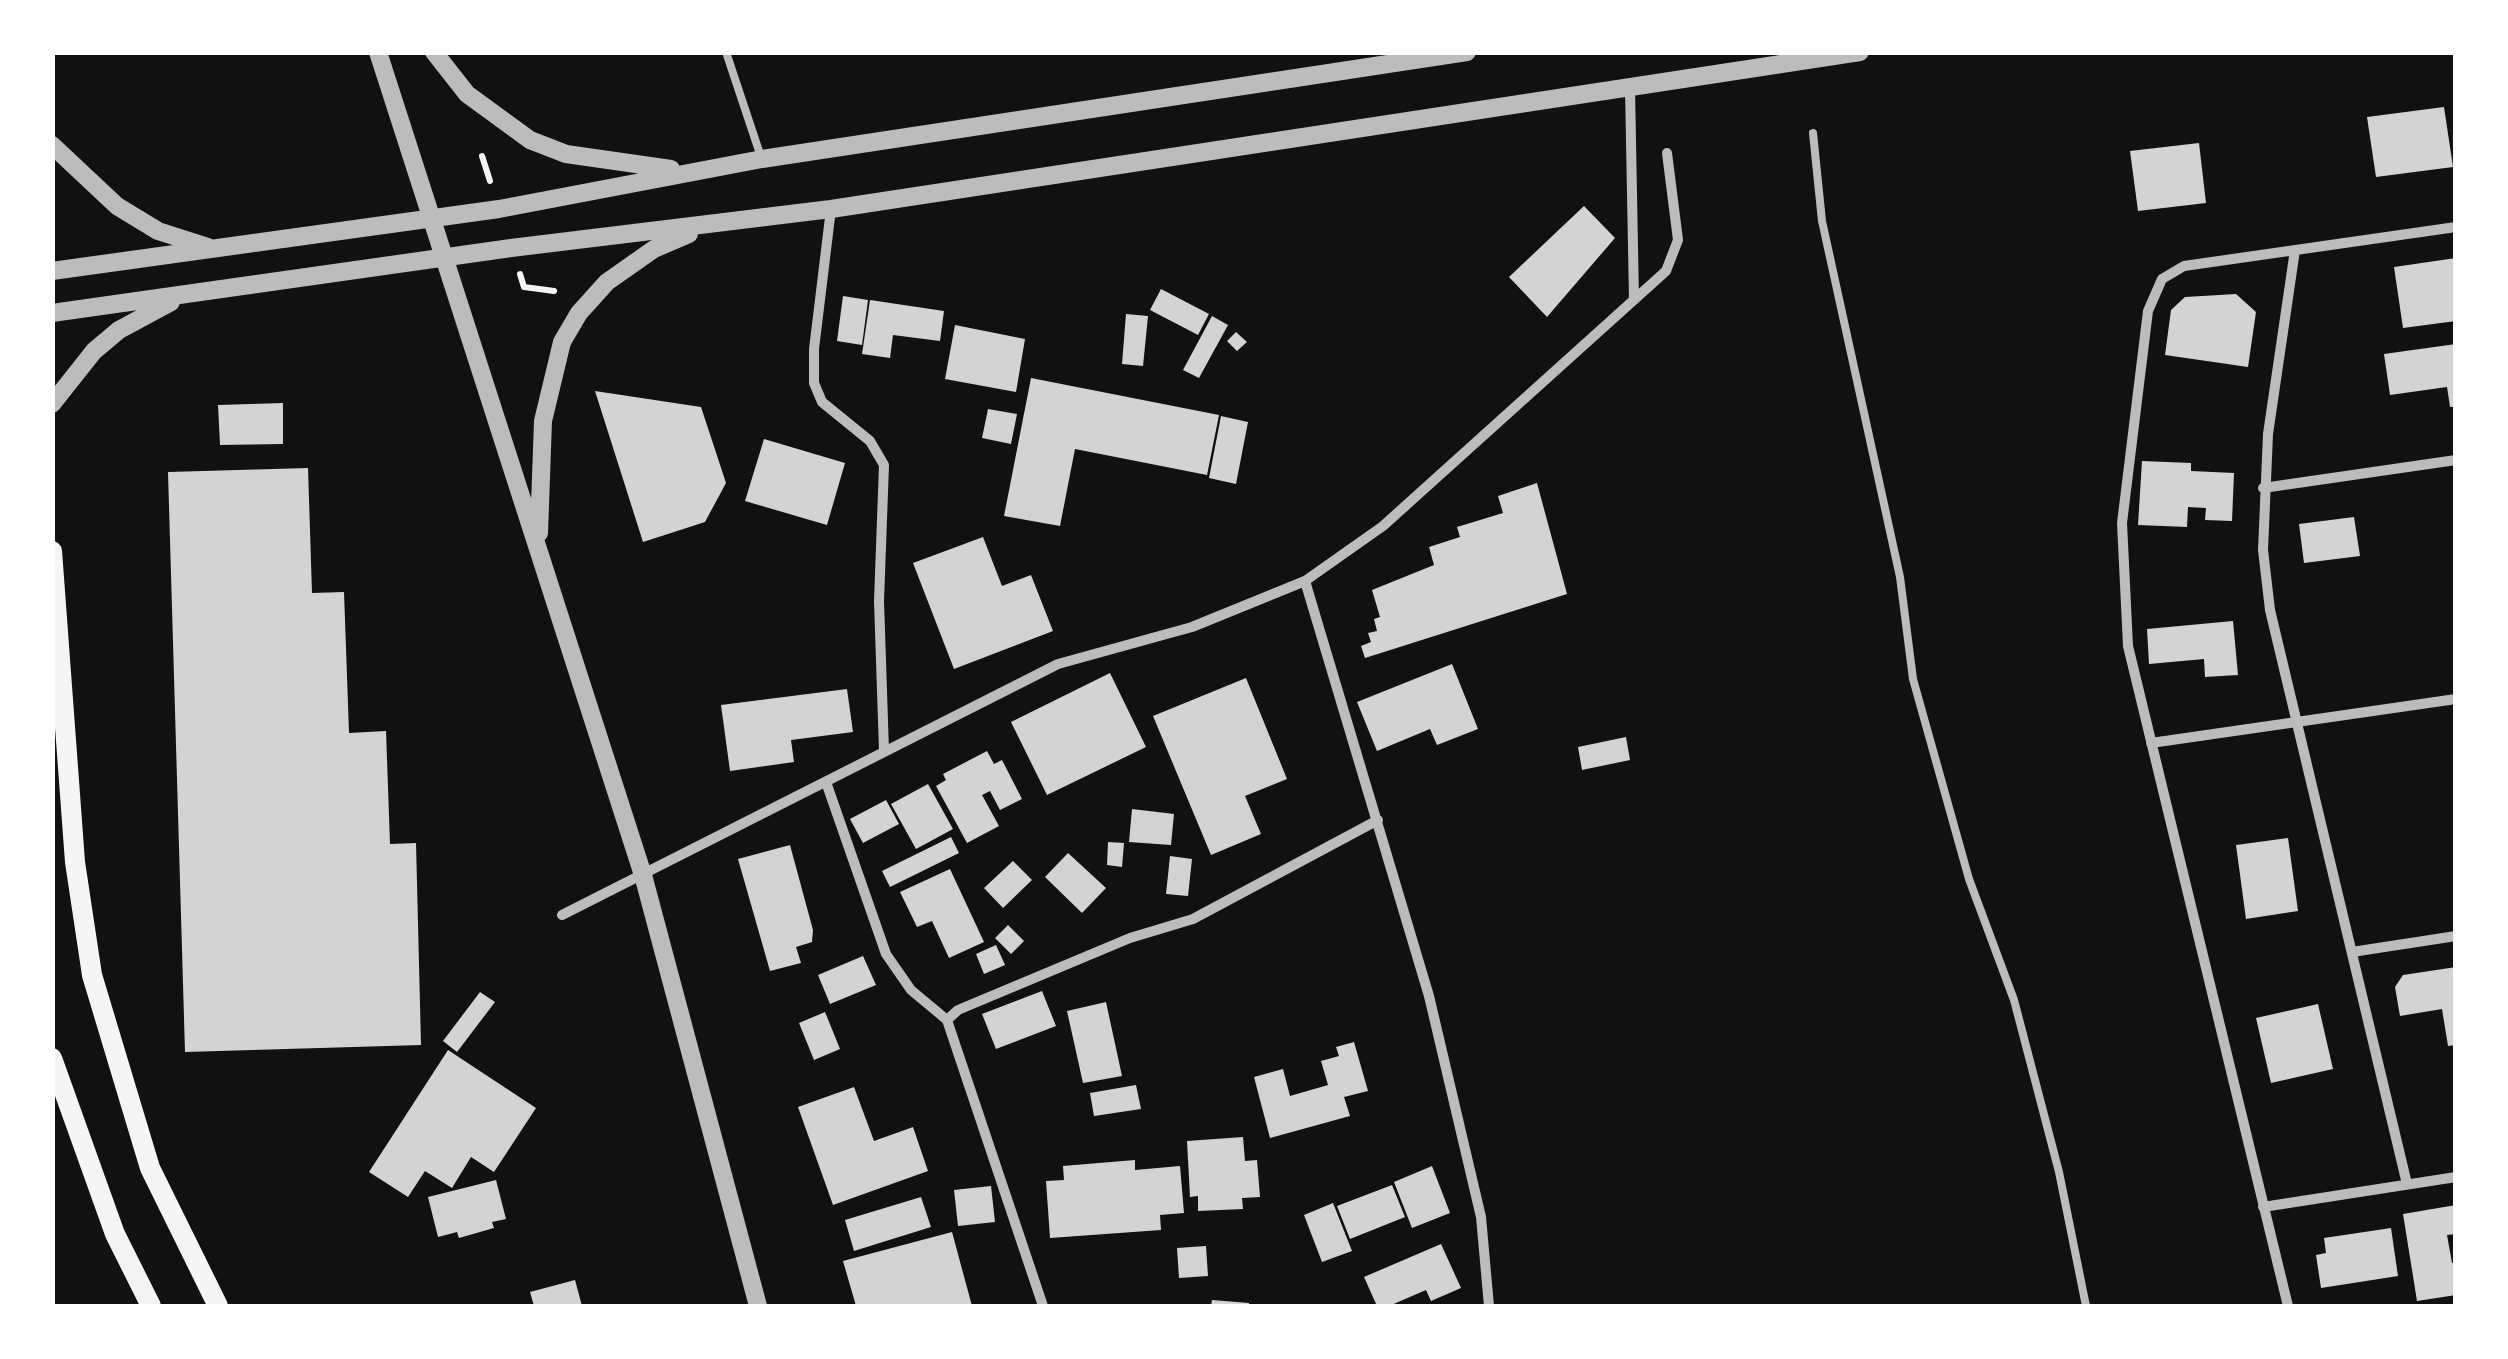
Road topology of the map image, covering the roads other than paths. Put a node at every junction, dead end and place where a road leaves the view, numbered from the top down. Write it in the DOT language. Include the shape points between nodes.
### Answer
graph roads {
  1 [pos="378,52"];
  2 [pos="434,52"];
  3 [pos="726,52"];
  4 [pos="1468,52"];
  5 [pos="1860,52"];
  6 [pos="1630,88"];
  7 [pos="1813,133"];
  8 [pos="52,145"];
  9 [pos="1667,153"];
  10 [pos="762,160"];
  11 [pos="692,171"];
  12 [pos="831,209"];
  13 [pos="432,219"];
  14 [pos="709,225"];
  15 [pos="2456,227"];
  16 [pos="218,248"];
  17 [pos="2294,250"];
  18 [pos="444,257"];
  19 [pos="52,271"];
  20 [pos="190,293"];
  21 [pos="1634,300"];
  22 [pos="52,313"];
  23 [pos="52,404"];
  24 [pos="2456,460"];
  25 [pos="2263,488"];
  26 [pos="539,548"];
  27 [pos="52,551"];
  28 [pos="1305,581"];
  29 [pos="2456,699"];
  30 [pos="2297,722"];
  31 [pos="2151,743"];
  32 [pos="884,751"];
  33 [pos="826,782"];
  34 [pos="1378,820"];
  35 [pos="643,875"];
  36 [pos="562,915"];
  37 [pos="2456,936"];
  38 [pos="2352,952"];
  39 [pos="947,1020"];
  40 [pos="52,1058"];
  41 [pos="2456,1176"];
  42 [pos="2407,1184"];
  43 [pos="2263,1207"];
  44 [pos="151,1306"];
  45 [pos="218,1306"];
  46 [pos="758,1306"];
  47 [pos="1043,1306"];
  48 [pos="1489,1306"];
  49 [pos="2086,1306"];
  50 [pos="2288,1306"];
  1 -- 13 [label="street"];
  2 -- 11 [label="street" via="467,94 530,140 581,157"];
  3 -- 10 [label="lane"];
  4 -- 10 [label="street"];
  5 -- 6 [label="street"];
  6 -- 12 [label="street"];
  6 -- 21 [label="street"];
  7 -- 49 [label="lane" via="1822,221 1900,577 1913,679 1970,879 2014,1000"];
  8 -- 16 [label="street" via="117,206 158,230"];
  9 -- 21 [label="street" via="1678,240 1666,271"];
  10 -- 11 [label="street"];
  11 -- 13 [label="street"];
  12 -- 14 [label="street"];
  12 -- 32 [label="street" via="814,383 822,402 870,442 884,464"];
  13 -- 16 [label="street"];
  13 -- 18 [label="street"];
  14 -- 18 [label="street"];
  14 -- 26 [label="street" via="654,249 606,282 562,342 543,421"];
  15 -- 17 [label="street"];
  16 -- 19 [label="street"];
  17 -- 25 [label="street"];
  17 -- 31 [label="street" via="2184,266 2162,279 2148,311 2122,523 2128,646"];
  18 -- 20 [label="street"];
  18 -- 26 [label="street"];
  20 -- 22 [label="street"];
  20 -- 23 [label="street" via="119,330 75,371"];
  21 -- 28 [label="street" via="1383,526"];
  24 -- 25 [label="street"];
  25 -- 30 [label="street" via="2270,610"];
  26 -- 35 [label="street"];
  27 -- 45 [label="main road" via="75,862 92,975 150,1168"];
  28 -- 32 [label="street" via="1192,627 1058,664"];
  28 -- 34 [label="street"];
  29 -- 30 [label="street"];
  30 -- 31 [label="street"];
  30 -- 38 [label="street"];
  31 -- 43 [label="street"];
  32 -- 33 [label="street"];
  33 -- 35 [label="street"];
  33 -- 39 [label="street" via="886,954 911,990"];
  34 -- 39 [label="street" via="1193,919 1112,946"];
  34 -- 48 [label="street" via="1429,996 1481,1217"];
  35 -- 36 [label="street"];
  35 -- 46 [label="street"];
  37 -- 38 [label="street"];
  38 -- 42 [label="street"];
  39 -- 47 [label="street"];
  40 -- 44 [label="main road" via="114,1234"];
  41 -- 42 [label="street"];
  42 -- 43 [label="street"];
  43 -- 50 [label="street"];
}
